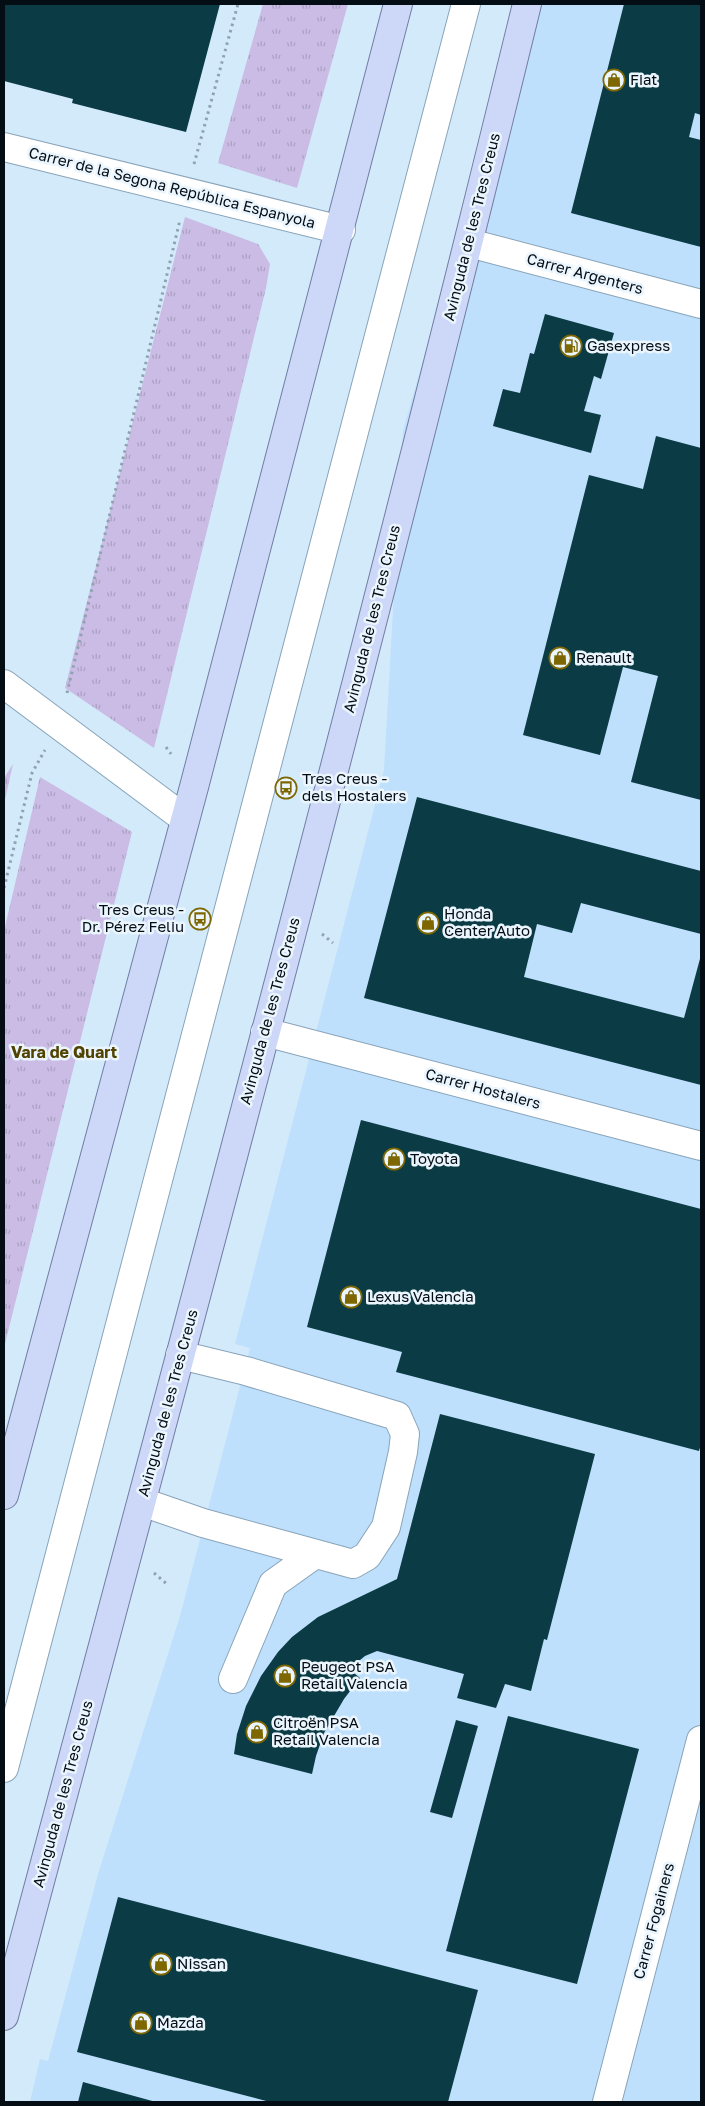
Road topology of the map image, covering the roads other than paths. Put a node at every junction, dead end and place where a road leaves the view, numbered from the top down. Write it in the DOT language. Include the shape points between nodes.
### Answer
graph roads {
  1 [pos="398,4"];
  2 [pos="466,4"];
  3 [pos="527,4"];
  4 [pos="4,147"];
  5 [pos="341,230"];
  6 [pos="469,243"];
  7 [pos="701,304"];
  8 [pos="8,697"];
  9 [pos="185,819"];
  10 [pos="265,1032"];
  11 [pos="701,1146"];
  12 [pos="180,1355"];
  13 [pos="6,1477"];
  14 [pos="142,1502"];
  15 [pos="315,1554"];
  16 [pos="233,1679"];
  17 [pos="701,1740"];
  18 [pos="4,1768"];
  19 [pos="4,2016"];
  20 [pos="607,2102"];
  1 -- 5 [label="main road"];
  2 -- 18 [label="street"];
  3 -- 6 [label="main road, Avinguda de les Tres Creus"];
  4 -- 5 [label="street, Carrer de la Segona República Espanyola"];
  5 -- 9 [label="main road"];
  6 -- 7 [label="street, Carrer Argenters"];
  6 -- 10 [label="main road, Avinguda de les Tres Creus"];
  8 -- 9 [label="street" via="59,725"];
  9 -- 13 [label="main road"];
  10 -- 11 [label="street, Carrer Hostalers"];
  10 -- 12 [label="main road, Avinguda de les Tres Creus"];
  12 -- 14 [label="main road, Avinguda de les Tres Creus"];
  12 -- 15 [label="street" via="397,1416 405,1434 386,1527 368,1556 353,1564"];
  14 -- 15 [label="street" via="203,1523"];
  14 -- 19 [label="main road, Avinguda de les Tres Creus"];
  15 -- 16 [label="street" via="273,1584"];
  17 -- 20 [label="street, Carrer Fogainers"];
}
